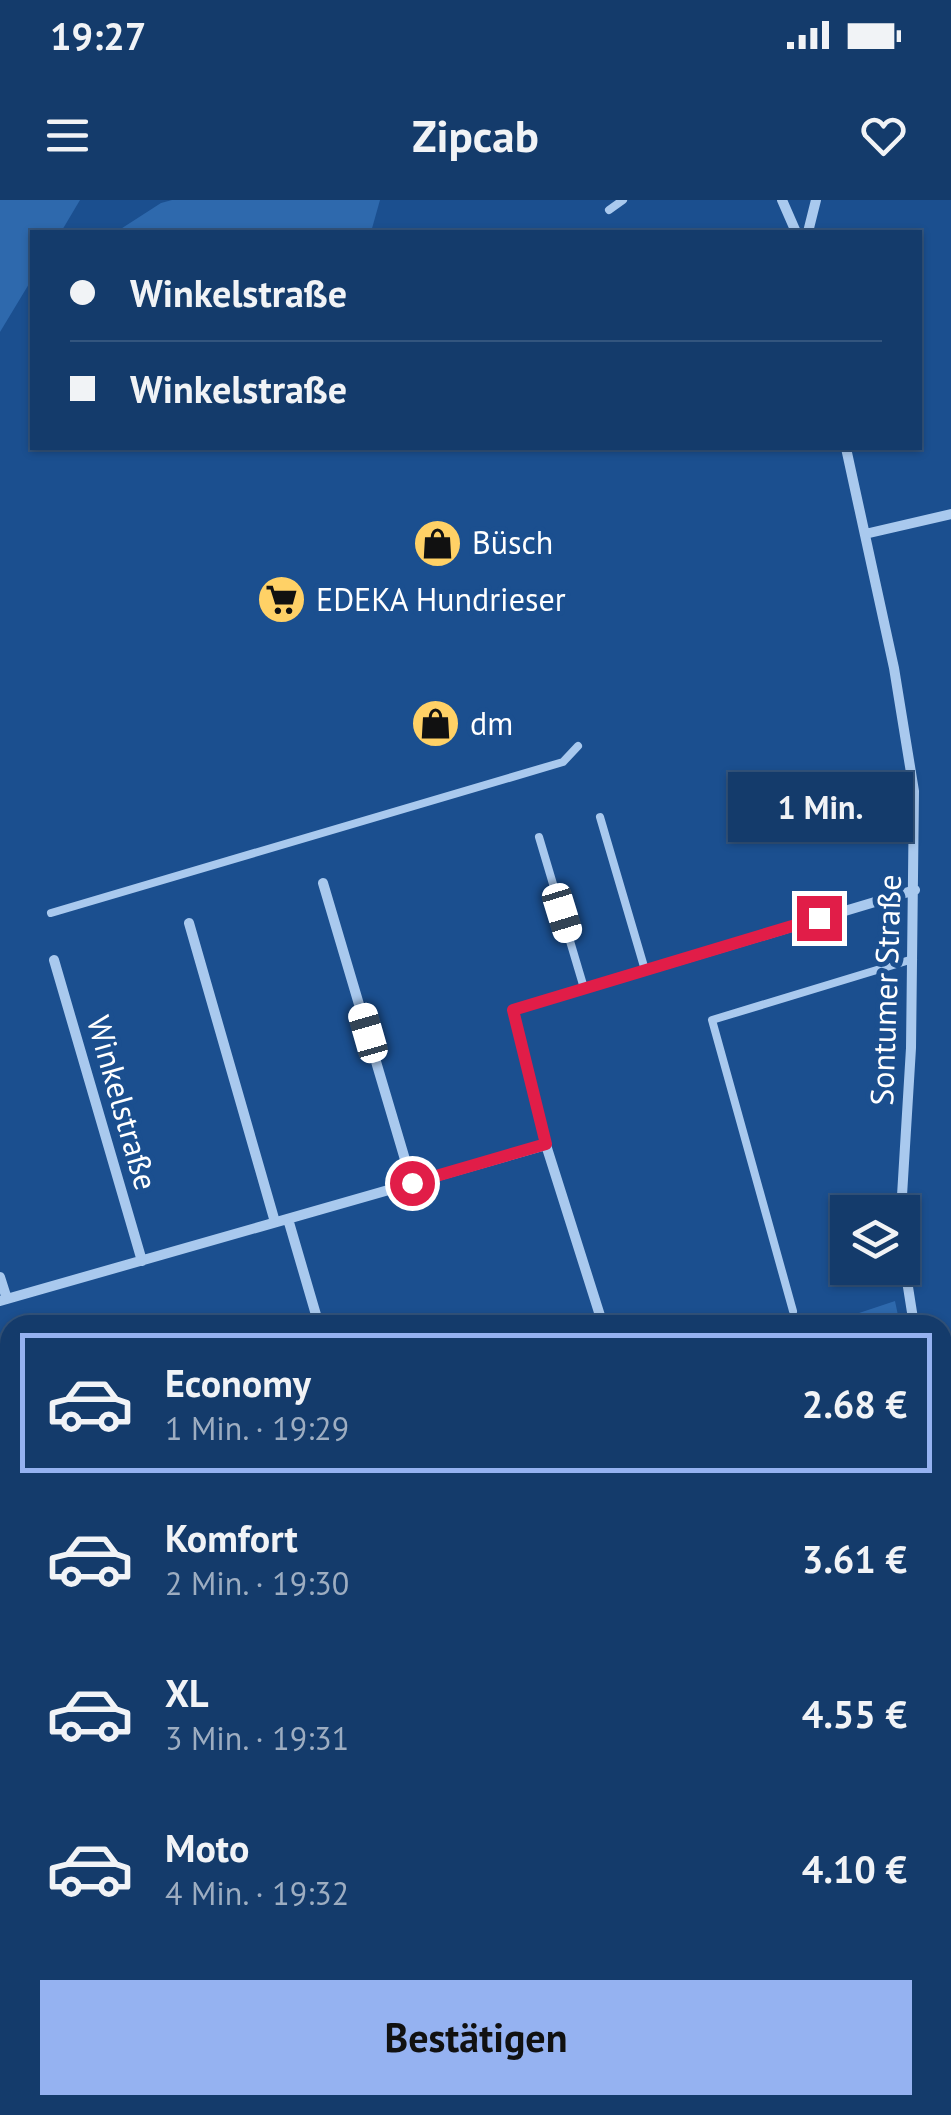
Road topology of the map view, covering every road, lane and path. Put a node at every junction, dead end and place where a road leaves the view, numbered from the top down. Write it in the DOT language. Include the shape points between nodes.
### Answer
graph roads {
  1 [pos="623,200"];
  2 [pos="782,200"];
  3 [pos="816,200"];
  4 [pos="609,210"];
  5 [pos="795,230"];
  6 [pos="808,230"];
  7 [pos="846,450"];
  8 [pos="951,514"];
  9 [pos="866,534"];
  10 [pos="578,746"];
  11 [pos="600,817"];
  12 [pos="539,837"];
  13 [pos="323,882"];
  14 [pos="915,890"];
  15 [pos="52,913"];
  16 [pos="188,923"];
  17 [pos="913,959"];
  18 [pos="54,960"];
  19 [pos="645,970"];
  20 [pos="584,988"];
  21 [pos="546,1144"];
  22 [pos="412,1183"];
  23 [pos="902,1195"];
  24 [pos="288,1219"];
  25 [pos="275,1222"];
  26 [pos="142,1261"];
  27 [pos="0,1277"];
  28 [pos="908,1285"];
  29 [pos="3,1300"];
  30 [pos="793,1312"];
  31 [pos="316,1315"];
  32 [pos="600,1315"];
  33 [pos="912,1315"];
  1 -- 4 [label="lane"];
  2 -- 5 [label="street"];
  3 -- 6 [label="street"];
  7 -- 9 [label="street, Sontumer Straße"];
  8 -- 9 [label="street"];
  9 -- 14 [label="street, Sontumer Straße" via="912,776"];
  10 -- 15 [label="lane" via="563,762"];
  11 -- 19 [label="lane"];
  12 -- 20 [label="lane"];
  13 -- 22 [label="street"];
  14 -- 17 [label="street, Sontumer Straße"];
  14 -- 19 [label="street"];
  16 -- 25 [label="street"];
  17 -- 23 [label="street, Sontumer Straße"];
  17 -- 30 [label="lane" via="712,1020"];
  18 -- 26 [label="street, Winkelstraße"];
  19 -- 20 [label="street"];
  20 -- 21 [label="street" via="513,1010"];
  21 -- 22 [label="street"];
  21 -- 32 [label="street"];
  22 -- 24 [label="street"];
  24 -- 25 [label="street"];
  24 -- 31 [label="street"];
  25 -- 26 [label="street"];
  26 -- 29 [label="street"];
  27 -- 29 [label="street"];
  28 -- 33 [label="street"];
}
